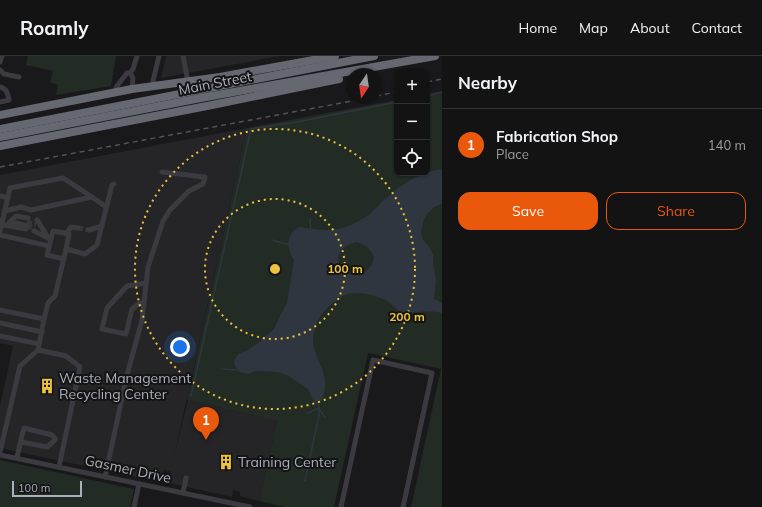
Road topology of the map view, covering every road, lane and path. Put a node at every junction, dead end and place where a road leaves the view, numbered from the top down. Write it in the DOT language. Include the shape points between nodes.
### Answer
graph roads {
  1 [pos="2,56"];
  2 [pos="137,56"];
  3 [pos="159,56"];
  4 [pos="184,56"];
  5 [pos="331,56"];
  6 [pos="374,56"];
  7 [pos="435,56"];
  8 [pos="442,57"];
  9 [pos="0,62"];
  10 [pos="0,70"];
  11 [pos="382,70"];
  12 [pos="130,73"];
  13 [pos="19,77"];
  14 [pos="346,77"];
  15 [pos="188,82"];
  16 [pos="156,86"];
  17 [pos="0,87"];
  18 [pos="132,89"];
  19 [pos="114,93"];
  20 [pos="206,93"];
  21 [pos="1,109"];
  22 [pos="0,129"];
  23 [pos="0,137"];
  24 [pos="0,145"];
  25 [pos="162,172"];
  26 [pos="114,184"];
  27 [pos="0,196"];
  28 [pos="8,198"];
  29 [pos="92,198"];
  30 [pos="106,207"];
  31 [pos="5,211"];
  32 [pos="7,225"];
  33 [pos="102,226"];
  34 [pos="78,228"];
  35 [pos="89,230"];
  36 [pos="0,231"];
  37 [pos="66,234"];
  38 [pos="0,235"];
  39 [pos="46,237"];
  40 [pos="49,246"];
  41 [pos="66,249"];
  42 [pos="64,259"];
  43 [pos="146,283"];
  44 [pos="144,304"];
  45 [pos="0,310"];
  46 [pos="44,320"];
  47 [pos="0,323"];
  48 [pos="42,332"];
  49 [pos="0,336"];
  50 [pos="39,344"];
  51 [pos="38,350"];
  52 [pos="55,439"];
  53 [pos="64,441"];
  54 [pos="21,442"];
  55 [pos="0,453"];
  56 [pos="17,458"];
  57 [pos="59,467"];
  58 [pos="105,477"];
  59 [pos="186,478"];
  60 [pos="139,484"];
  61 [pos="183,493"];
  62 [pos="134,507"];
  63 [pos="250,507"];
  64 [pos="341,507"];
  65 [pos="403,507"];
  1 -- 9 [label="street"];
  2 -- 12 [label="street"];
  3 -- 16 [label="street" via="153,81"];
  4 -- 15 [label="street"];
  5 -- 15 [label="highway"];
  6 -- 20 [label="highway, Main Street"];
  7 -- 20 [label="highway, Main Street"];
  8 -- 11 [label="highway"];
  10 -- 13 [label="street" via="4,74"];
  12 -- 18 [label="street" via="133,78"];
  12 -- 19 [label="street" via="127,73"];
  14 -- 24 [label="highway"];
  15 -- 16 [label="highway"];
  16 -- 18 [label="highway"];
  17 -- 21 [label="street" via="7,92 9,100"];
  18 -- 19 [label="highway"];
  19 -- 21 [label="highway"];
  20 -- 22 [label="highway, Main Street"];
  20 -- 23 [label="highway, Main Street"];
  25 -- 43 [label="street" via="205,177 203,184 189,191 163,221 148,267"];
  26 -- 30 [label="street"];
  27 -- 28 [label="street"];
  28 -- 29 [label="street" via="10,188 64,178"];
  28 -- 31 [label="street"];
  29 -- 30 [label="street"];
  29 -- 31 [label="street" via="31,210 21,207"];
  30 -- 33 [label="street"];
  31 -- 32 [label="street"];
  32 -- 32 [label="street" via="16,216 27,224"];
  32 -- 36 [label="street"];
  33 -- 35 [label="street"];
  33 -- 41 [label="street" via="98,245 85,254"];
  34 -- 37 [label="street" via="71,227"];
  37 -- 39 [label="street" via="53,231"];
  37 -- 41 [label="street" via="69,234"];
  38 -- 40 [label="street"];
  39 -- 39 [label="street" via="35,226 38,221"];
  39 -- 40 [label="street"];
  40 -- 42 [label="street" via="47,255"];
  41 -- 42 [label="street"];
  42 -- 46 [label="street" via="56,296 48,303"];
  43 -- 44 [label="street"];
  43 -- 44 [label="street" via="127,286 107,308 102,329 126,334 132,309 140,303"];
  44 -- 58 [label="street"];
  45 -- 46 [label="street"];
  46 -- 48 [label="street"];
  47 -- 48 [label="street"];
  48 -- 50 [label="street"];
  49 -- 50 [label="street"];
  50 -- 51 [label="street"];
  51 -- 53 [label="street" via="66,356 80,367"];
  51 -- 55 [label="street" via="20,366"];
  52 -- 53 [label="street"];
  52 -- 54 [label="street" via="47,447"];
  52 -- 54 [label="street" via="52,434 24,428"];
  53 -- 57 [label="street"];
  54 -- 56 [label="street"];
  55 -- 56 [label="street, Gasmer Drive"];
  56 -- 57 [label="street, Gasmer Drive"];
  57 -- 58 [label="street, Gasmer Drive"];
  58 -- 60 [label="street, Gasmer Drive"];
  59 -- 61 [label="street"];
  60 -- 61 [label="street, Gasmer Drive"];
  60 -- 62 [label="street"];
  61 -- 63 [label="street, Gasmer Drive"];
  64 -- 65 [label="street" via="373,360 432,373"];
}
